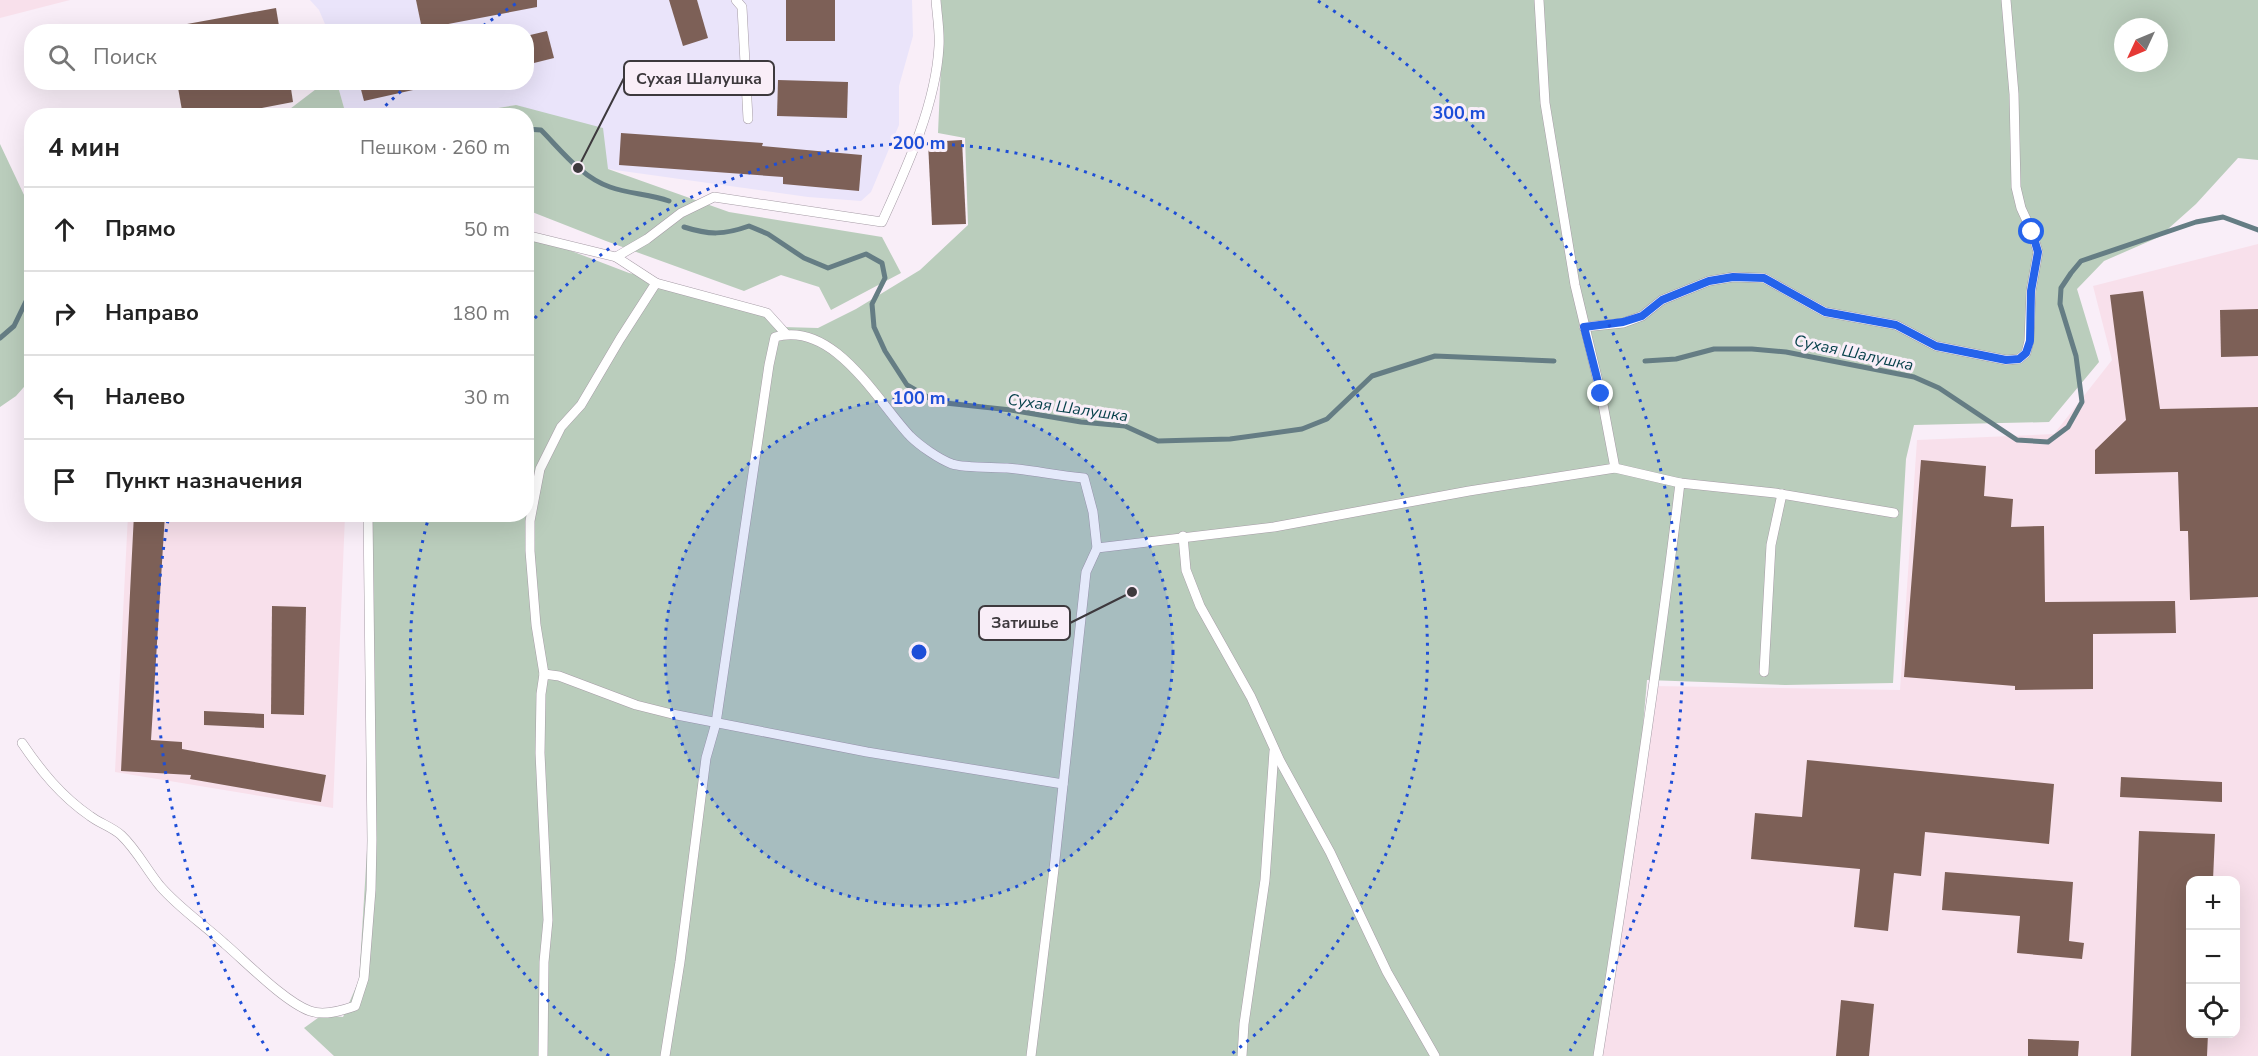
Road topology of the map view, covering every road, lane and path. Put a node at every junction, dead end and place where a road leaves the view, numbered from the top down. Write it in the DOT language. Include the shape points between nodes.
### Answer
graph roads {
  1 [pos="736,0"];
  2 [pos="936,0"];
  3 [pos="1539,0"];
  4 [pos="2006,0"];
  5 [pos="748,119"];
  6 [pos="534,237"];
  7 [pos="616,257"];
  8 [pos="656,284"];
  9 [pos="1584,327"];
  10 [pos="786,334"];
  11 [pos="1615,468"];
  12 [pos="1680,483"];
  13 [pos="1782,494"];
  14 [pos="534,500"];
  15 [pos="1894,513"];
  16 [pos="368,522"];
  17 [pos="530,522"];
  18 [pos="1183,536"];
  19 [pos="1097,548"];
  20 [pos="1764,672"];
  21 [pos="544,674"];
  22 [pos="716,723"];
  23 [pos="22,743"];
  24 [pos="1275,749"];
  25 [pos="1063,784"];
  26 [pos="543,1056"];
  27 [pos="665,1056"];
  28 [pos="1031,1056"];
  29 [pos="1242,1056"];
  30 [pos="1435,1056"];
  31 [pos="1598,1056"];
  1 -- 5 [label="lane" via="742,7"];
  2 -- 7 [label="lane" via="939,46 933,84 912,154 882,222 714,197 681,213"];
  3 -- 9 [label="lane" via="1545,103"];
  4 -- 9 [label="lane" via="2016,187 2038,252 2031,291 2030,341 2019,359 1936,346 1896,325 1825,312 1764,278 1709,281 1662,300 1642,316"];
  6 -- 7 [label="lane"];
  7 -- 8 [label="lane"];
  8 -- 10 [label="lane" via="767,313"];
  8 -- 14 [label="lane" via="581,405 561,427 540,469"];
  9 -- 11 [label="lane"];
  10 -- 19 [label="lane" via="814,338 840,357 866,380 911,437 953,464 1084,478 1094,512"];
  10 -- 22 [label="lane" via="775,337 769,365"];
  11 -- 12 [label="lane"];
  11 -- 18 [label="lane" via="1274,526"];
  12 -- 13 [label="lane"];
  12 -- 31 [label="lane" via="1635,819"];
  13 -- 15 [label="lane"];
  13 -- 20 [label="lane" via="1771,545"];
  16 -- 23 [label="lane" via="372,880 364,978 355,1006 313,1013 295,1005 182,910 120,834 65,797"];
  17 -- 21 [label="lane" via="536,625"];
  18 -- 19 [label="lane"];
  18 -- 24 [label="lane" via="1186,570 1200,606"];
  19 -- 25 [label="lane" via="1086,572"];
  21 -- 22 [label="lane" via="636,705"];
  21 -- 26 [label="lane" via="540,753 548,920"];
  22 -- 25 [label="lane"];
  22 -- 27 [label="lane" via="704,769"];
  24 -- 29 [label="lane" via="1265,880"];
  24 -- 30 [label="lane" via="1387,972"];
  25 -- 28 [label="lane"];
}
